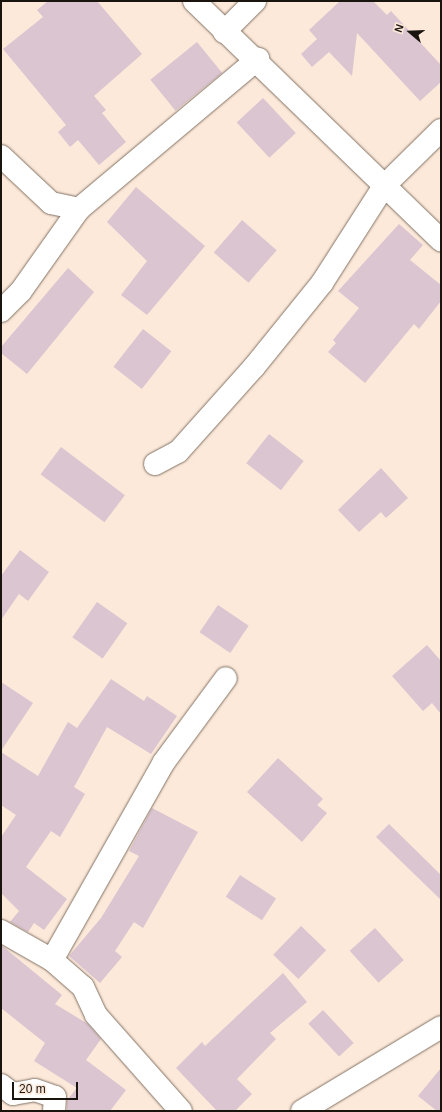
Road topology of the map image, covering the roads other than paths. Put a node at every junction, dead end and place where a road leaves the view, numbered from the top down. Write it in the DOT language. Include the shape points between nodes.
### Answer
graph roads {
  1 [pos="194,1"];
  2 [pos="255,1"];
  3 [pos="224,32"];
  4 [pos="258,59"];
  5 [pos="441,130"];
  6 [pos="1,156"];
  7 [pos="384,186"];
  8 [pos="79,209"];
  9 [pos="441,240"];
  10 [pos="1,311"];
  11 [pos="155,464"];
  12 [pos="226,678"];
  13 [pos="1,931"];
  14 [pos="52,960"];
  15 [pos="441,1028"];
  16 [pos="1,1085"];
  17 [pos="54,1111"];
  18 [pos="181,1111"];
  19 [pos="302,1111"];
  1 -- 3 [label="street"];
  2 -- 3 [label="street"];
  3 -- 4 [label="street"];
  4 -- 7 [label="street"];
  4 -- 8 [label="street"];
  5 -- 7 [label="street"];
  6 -- 8 [label="street" via="51,203"];
  7 -- 9 [label="street"];
  7 -- 11 [label="street" via="322,283 254,368 178,452"];
  8 -- 10 [label="street" via="21,291"];
  12 -- 14 [label="street" via="164,762"];
  13 -- 14 [label="street"];
  14 -- 18 [label="street" via="83,987 96,1015"];
  15 -- 19 [label="street"];
  16 -- 17 [label="street" via="13,1094 35,1090 55,1097"];
}
